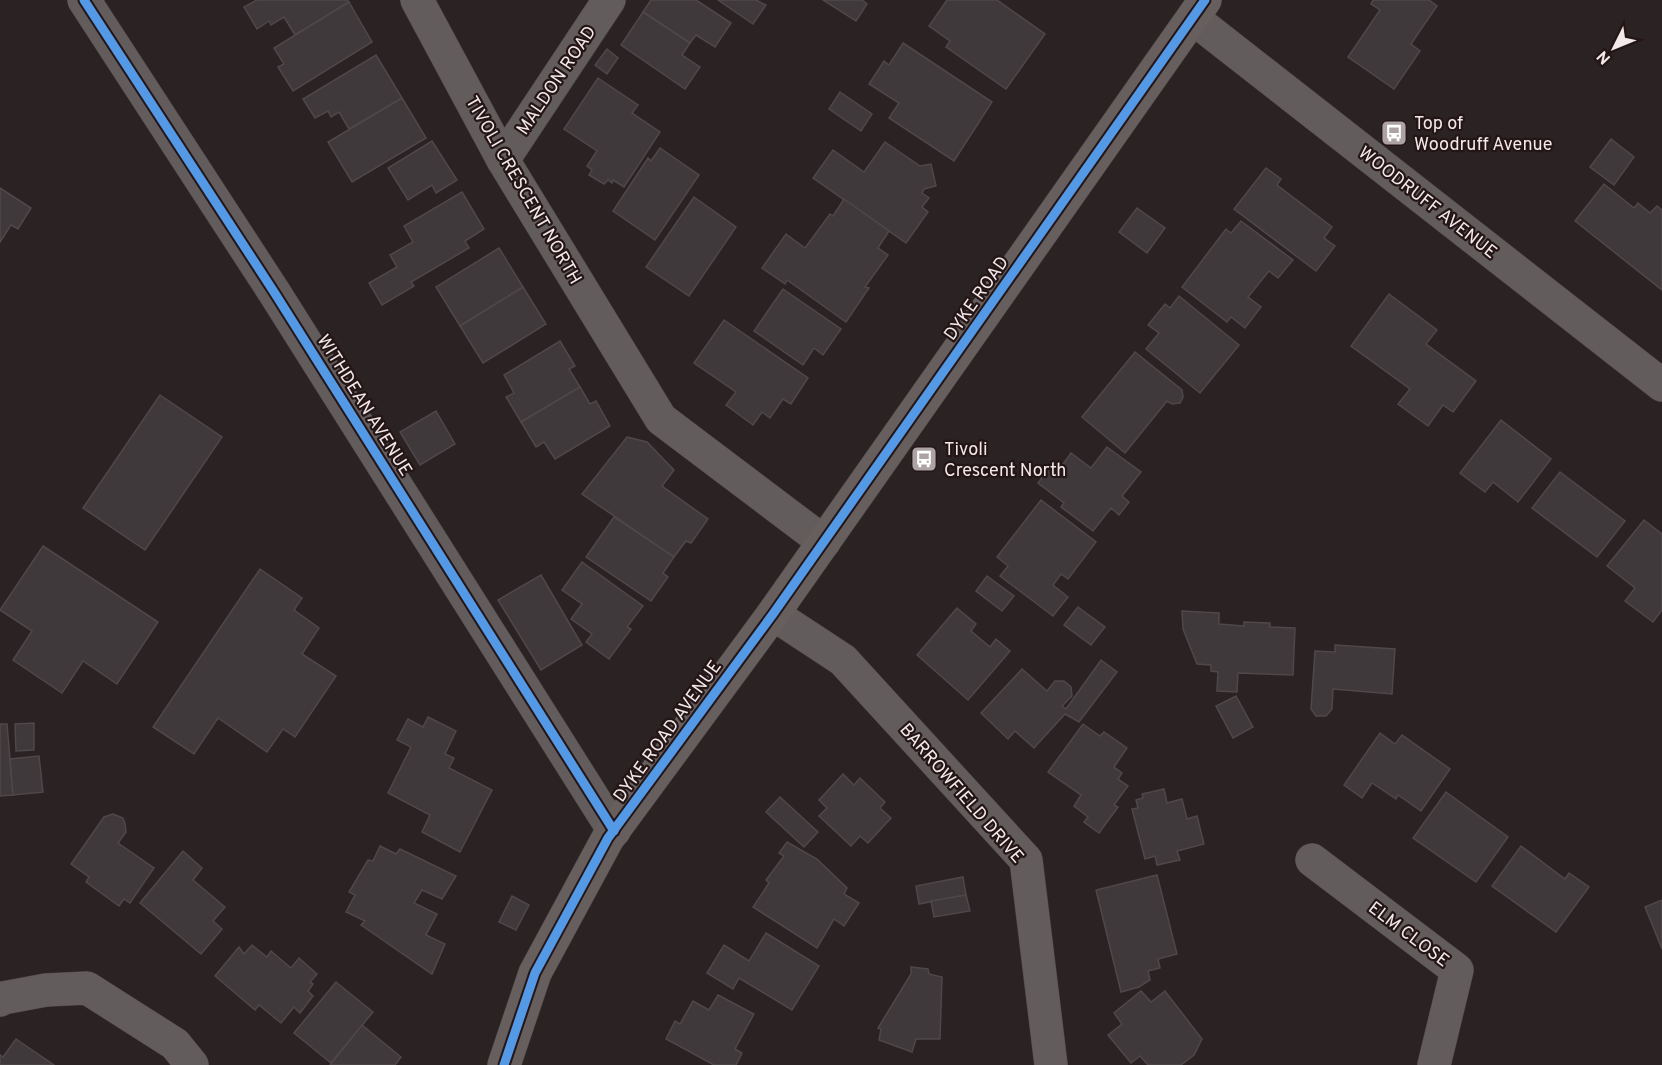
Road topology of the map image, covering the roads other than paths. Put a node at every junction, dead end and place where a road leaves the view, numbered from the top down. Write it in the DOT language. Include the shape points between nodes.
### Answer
graph roads {
  1 [pos="84,0"];
  2 [pos="417,0"];
  3 [pos="609,0"];
  4 [pos="1200,9"];
  5 [pos="503,160"];
  6 [pos="1662,385"];
  7 [pos="824,542"];
  8 [pos="773,614"];
  9 [pos="614,831"];
  10 [pos="1312,860"];
  11 [pos="0,1000"];
  12 [pos="192,1065"];
  13 [pos="504,1065"];
  14 [pos="1051,1065"];
  15 [pos="1434,1065"];
  1 -- 9 [label="street, WITHDEAN AVENUE" via="274,292"];
  2 -- 5 [label="street, TIVOLI CRESCENT NORTH"];
  3 -- 5 [label="street, MALDON ROAD"];
  4 -- 6 [label="street, WOODRUFF AVENUE"];
  4 -- 7 [label="street, DYKE ROAD"];
  5 -- 7 [label="street, TIVOLI CRESCENT NORTH" via="661,420"];
  7 -- 8 [label="street, DYKE ROAD"];
  8 -- 9 [label="street, DYKE ROAD AVENUE"];
  8 -- 14 [label="street, BARROWFIELD DRIVE" via="843,660 1026,860"];
  9 -- 13 [label="street, DYKE ROAD AVENUE" via="535,973"];
  10 -- 15 [label="street, ELM CLOSE" via="1457,970"];
  11 -- 12 [label="street" via="46,990 87,988 175,1044"];
}
